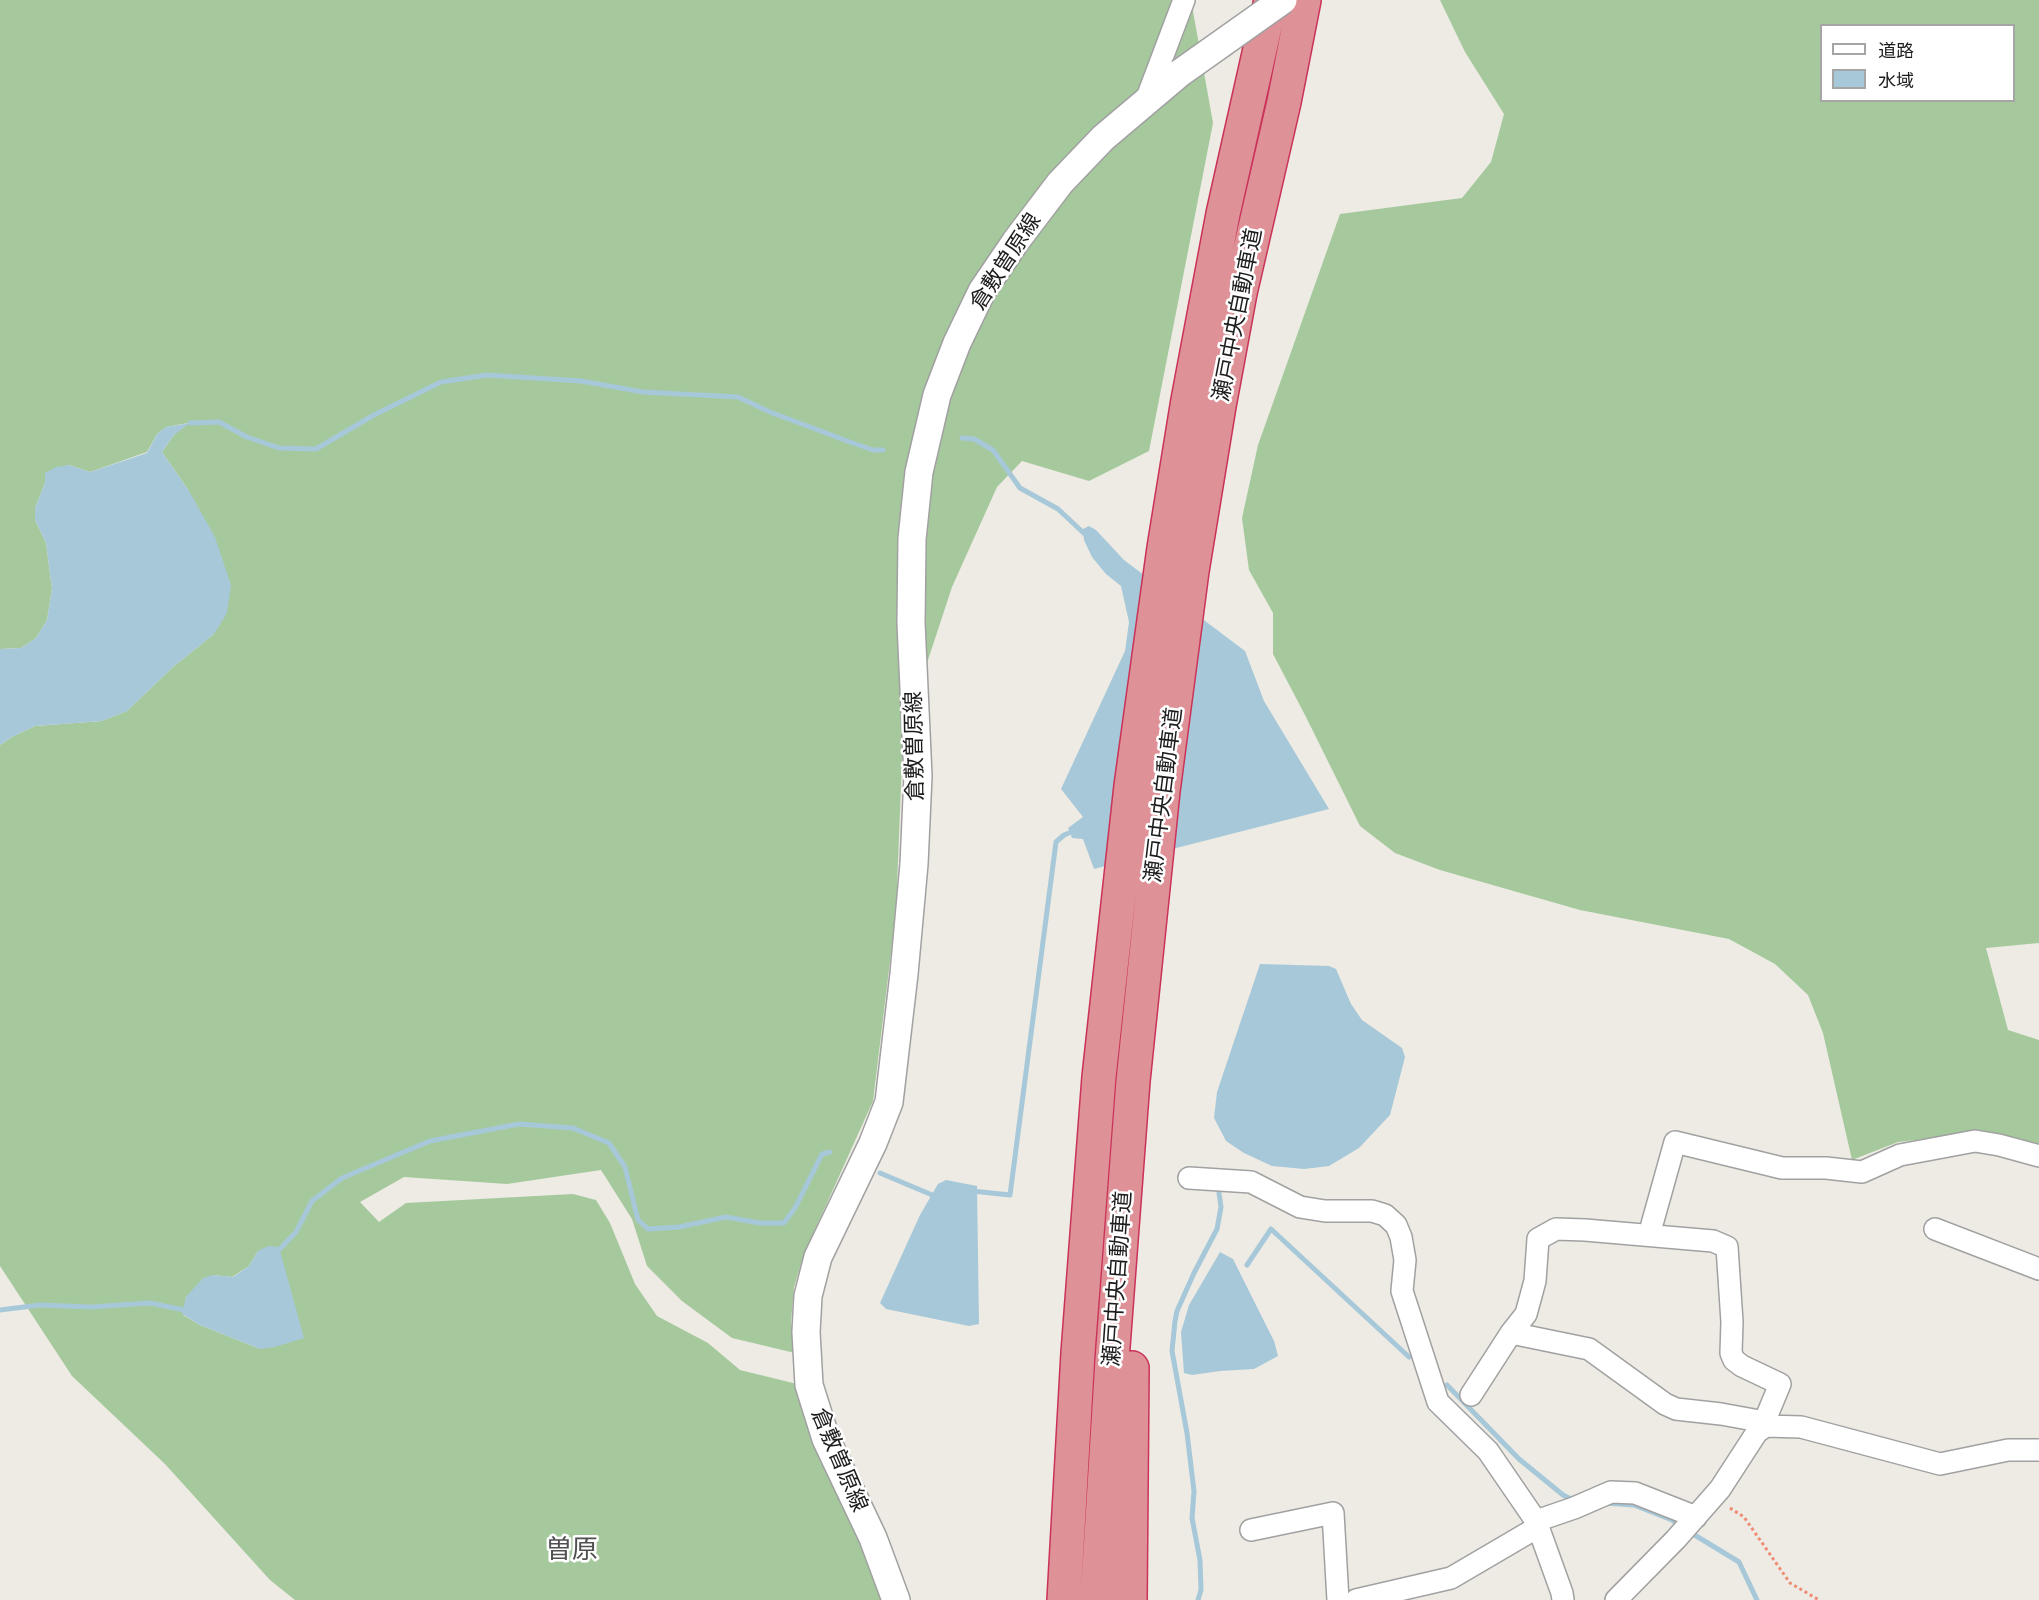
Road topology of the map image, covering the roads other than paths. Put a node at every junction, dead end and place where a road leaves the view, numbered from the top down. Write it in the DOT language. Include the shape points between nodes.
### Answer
graph roads {
  1 [pos="1185,0"];
  2 [pos="1270,0"];
  3 [pos="1283,0"];
  4 [pos="1304,0"];
  5 [pos="1145,103"];
  6 [pos="1133,1081"];
  7 [pos="2039,1156"];
  8 [pos="1189,1178"];
  9 [pos="1935,1229"];
  10 [pos="1649,1235"];
  11 [pos="2039,1269"];
  12 [pos="1510,1333"];
  13 [pos="1471,1395"];
  14 [pos="1764,1425"];
  15 [pos="2039,1450"];
  16 [pos="1695,1519"];
  17 [pos="1537,1524"];
  18 [pos="1251,1530"];
  19 [pos="896,1600"];
  20 [pos="1064,1600"];
  21 [pos="1097,1600"];
  22 [pos="1130,1600"];
  23 [pos="1338,1600"];
  24 [pos="1356,1600"];
  25 [pos="1563,1600"];
  26 [pos="1617,1600"];
  1 -- 5 [label="street"];
  2 -- 20 [label="highway, 瀬戸中央自動車道" via="1188,400 1131,786 1096,1124"];
  3 -- 5 [label="street, 倉敷曽原線, bridge" via="1180,73"];
  4 -- 6 [label="highway, 瀬戸中央自動車道" via="1240,293 1192,571 1163,791"];
  5 -- 19 [label="street, 倉敷曽原線" via="1103,138 1060,183 982,291 937,395 919,472 912,539 911,623 918,776 914,864 889,1102 818,1257 808,1296 806,1332 809,1385 826,1439 873,1538"];
  6 -- 21 [label="highway, 瀬戸中央自動車道"];
  6 -- 22 [label="highway"];
  7 -- 10 [label="street" via="1975,1141 1900,1155 1862,1172 1782,1168 1675,1142"];
  8 -- 17 [label="street" via="1251,1182 1300,1207 1372,1211 1385,1215 1396,1225 1405,1260 1402,1291 1438,1402 1488,1451"];
  9 -- 11 [label="street"];
  10 -- 12 [label="street" via="1556,1229 1538,1239 1531,1301"];
  10 -- 14 [label="street" via="1713,1241 1727,1247 1731,1353 1742,1366 1780,1384"];
  12 -- 13 [label="street"];
  12 -- 14 [label="street" via="1588,1349 1676,1409 1754,1419"];
  14 -- 15 [label="street" via="1801,1427 1940,1464 2008,1450"];
  14 -- 16 [label="street"];
  16 -- 17 [label="street" via="1635,1493 1608,1493"];
  16 -- 26 [label="street"];
  17 -- 24 [label="street" via="1451,1578"];
  17 -- 25 [label="street"];
  18 -- 23 [label="street" via="1333,1513"];
}
